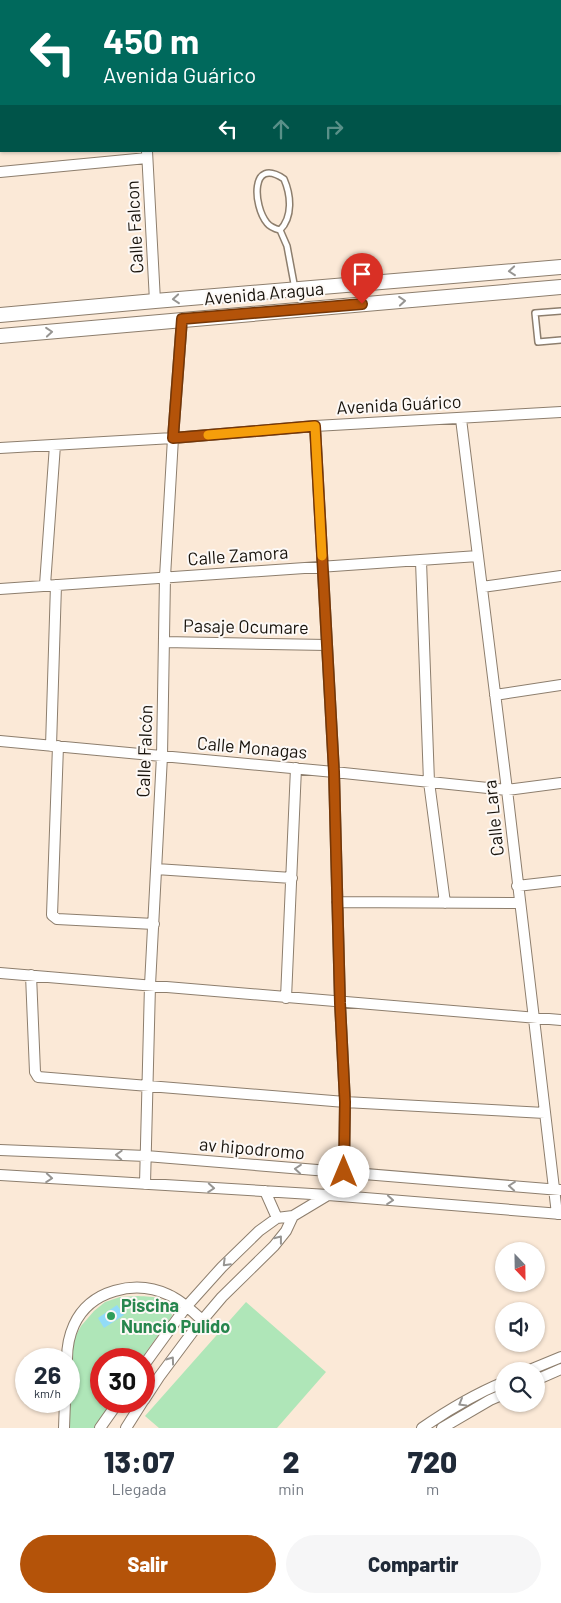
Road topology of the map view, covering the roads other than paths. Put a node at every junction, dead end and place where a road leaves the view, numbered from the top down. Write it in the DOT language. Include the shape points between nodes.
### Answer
graph roads {
  1 [pos="147,155"];
  2 [pos="0,172"];
  3 [pos="280,230"];
  4 [pos="561,267"];
  5 [pos="561,287"];
  6 [pos="295,289"];
  7 [pos="155,301"];
  8 [pos="561,310"];
  9 [pos="0,315"];
  10 [pos="182,319"];
  11 [pos="0,336"];
  12 [pos="561,340"];
  13 [pos="561,412"];
  14 [pos="461,419"];
  15 [pos="315,426"];
  16 [pos="173,438"];
  17 [pos="55,445"];
  18 [pos="0,448"];
  19 [pos="478,556"];
  20 [pos="421,561"];
  21 [pos="322,566"];
  22 [pos="561,576"];
  23 [pos="165,577"];
  24 [pos="56,585"];
  25 [pos="45,586"];
  26 [pos="482,587"];
  27 [pos="0,589"];
  28 [pos="164,642"];
  29 [pos="327,645"];
  30 [pos="561,685"];
  31 [pos="495,695"];
  32 [pos="0,741"];
  33 [pos="55,746"];
  34 [pos="162,756"];
  35 [pos="296,768"];
  36 [pos="334,772"];
  37 [pos="429,782"];
  38 [pos="561,783"];
  39 [pos="507,790"];
  40 [pos="156,869"];
  41 [pos="292,878"];
  42 [pos="561,881"];
  43 [pos="517,886"];
  44 [pos="337,902"];
  45 [pos="445,903"];
  46 [pos="519,903"];
  47 [pos="154,924"];
  48 [pos="0,973"];
  49 [pos="31,976"];
  50 [pos="150,985"];
  51 [pos="286,998"];
  52 [pos="340,1003"];
  53 [pos="533,1018"];
  54 [pos="561,1020"];
  55 [pos="148,1087"];
  56 [pos="345,1102"];
  57 [pos="544,1114"];
  58 [pos="0,1150"];
  59 [pos="146,1156"];
  60 [pos="344,1172"];
  61 [pos="0,1174"];
  62 [pos="145,1184"];
  63 [pos="558,1190"];
  64 [pos="266,1191"];
  65 [pos="328,1195"];
  66 [pos="559,1214"];
  67 [pos="292,1216"];
  68 [pos="277,1218"];
  69 [pos="186,1306"];
  70 [pos="202,1320"];
  71 [pos="68,1348"];
  72 [pos="155,1349"];
  73 [pos="561,1357"];
  74 [pos="545,1364"];
  75 [pos="561,1370"];
  76 [pos="545,1376"];
  77 [pos="155,1384"];
  78 [pos="495,1386"];
  79 [pos="485,1390"];
  80 [pos="495,1398"];
  81 [pos="490,1400"];
  82 [pos="65,1413"];
  83 [pos="111,1413"];
  84 [pos="136,1413"];
  85 [pos="64,1428"];
  86 [pos="100,1428"];
  87 [pos="126,1428"];
  88 [pos="422,1428"];
  89 [pos="442,1428"];
  1 -- 2 [label="street"];
  1 -- 7 [label="street, Calle Falcon"];
  3 -- 3 [label="lane" via="267,223 259,207 258,180 268,173 284,179 288,187 289,215"];
  3 -- 6 [label="lane" via="287,246"];
  4 -- 6 [label="street, Avenida Aragua, one-way"];
  10 -- 5 [label="street, Avenida Aragua, one-way"];
  6 -- 7 [label="street, Avenida Aragua, one-way"];
  7 -- 9 [label="street, Avenida Aragua"];
  8 -- 12 [label="lane" via="535,313 538,342"];
  11 -- 10 [label="street, Avenida Aragua, one-way"];
  10 -- 16 [label="street, Calle Falcón"];
  13 -- 14 [label="street, Avenida Guárico"];
  14 -- 15 [label="street, Avenida Guárico"];
  14 -- 19 [label="street, Calle Lara"];
  15 -- 16 [label="street, Avenida Guárico"];
  15 -- 21 [label="street"];
  16 -- 17 [label="street, Avenida Guárico"];
  16 -- 23 [label="street, Calle Falcón"];
  17 -- 18 [label="street, Avenida Guárico"];
  17 -- 25 [label="street"];
  19 -- 20 [label="street, Calle Zamora"];
  19 -- 26 [label="street, Calle Lara"];
  20 -- 21 [label="street, Calle Zamora"];
  20 -- 37 [label="street"];
  21 -- 23 [label="street, Calle Zamora"];
  21 -- 29 [label="street"];
  22 -- 26 [label="street"];
  23 -- 24 [label="street, Calle Zamora"];
  23 -- 28 [label="street, Calle Falcón"];
  24 -- 25 [label="street, Calle Zamora"];
  24 -- 33 [label="street"];
  25 -- 27 [label="street, Calle Zamora"];
  26 -- 31 [label="street, Calle Lara"];
  28 -- 29 [label="street, Pasaje Ocumare"];
  28 -- 34 [label="street, Calle Falcón"];
  29 -- 36 [label="street"];
  30 -- 31 [label="street"];
  31 -- 39 [label="street, Calle Lara"];
  32 -- 33 [label="street, Calle Monagas"];
  33 -- 34 [label="street, Calle Monagas"];
  33 -- 47 [label="street" via="52,915 58,919"];
  34 -- 35 [label="street, Calle Monagas"];
  34 -- 40 [label="street, Calle Falcón"];
  35 -- 36 [label="street, Calle Monagas"];
  35 -- 41 [label="street"];
  36 -- 37 [label="street, Calle Monagas"];
  36 -- 44 [label="street"];
  37 -- 39 [label="street, Calle Monagas"];
  37 -- 45 [label="street"];
  38 -- 39 [label="street, Calle Monagas"];
  39 -- 43 [label="street, Calle Lara"];
  40 -- 41 [label="street"];
  40 -- 47 [label="street, Calle Falcón"];
  41 -- 51 [label="street"];
  42 -- 43 [label="street"];
  43 -- 46 [label="street, Calle Lara"];
  44 -- 45 [label="street"];
  44 -- 52 [label="street"];
  45 -- 46 [label="street"];
  46 -- 53 [label="street, Calle Lara"];
  47 -- 50 [label="street, Calle Falcón"];
  48 -- 49 [label="street"];
  49 -- 50 [label="street"];
  49 -- 55 [label="street" via="35,1072 38,1077"];
  50 -- 51 [label="street"];
  50 -- 55 [label="street, Calle Falcón"];
  51 -- 52 [label="street"];
  52 -- 53 [label="street"];
  52 -- 56 [label="street"];
  53 -- 54 [label="street"];
  53 -- 57 [label="street, Calle Lara"];
  55 -- 56 [label="street"];
  55 -- 59 [label="street, Calle Falcón"];
  56 -- 57 [label="street"];
  56 -- 60 [label="street"];
  57 -- 63 [label="street, Calle Lara"];
  59 -- 58 [label="street, av hipodromo, one-way"];
  60 -- 59 [label="street, av hipodromo, one-way"];
  59 -- 62 [label="street, Calle Falcón"];
  63 -- 60 [label="street, av hipodromo, one-way"];
  60 -- 65 [label="street"];
  61 -- 62 [label="street, one-way"];
  62 -- 64 [label="street, one-way"];
  63 -- 66 [label="street, Calle Lara"];
  64 -- 65 [label="street"];
  64 -- 68 [label="street"];
  65 -- 66 [label="street, one-way"];
  65 -- 67 [label="street"];
  67 -- 68 [label="street"];
  70 -- 67 [label="street, one-way" via="274,1246 286,1231"];
  68 -- 69 [label="street, one-way" via="259,1231"];
  69 -- 70 [label="street"];
  69 -- 71 [label="street" via="168,1294 149,1289 133,1287 110,1292 94,1301 80,1315"];
  69 -- 72 [label="street"];
  77 -- 70 [label="street, one-way"];
  73 -- 74 [label="street"];
  75 -- 76 [label="street"];
  78 -- 79 [label="street"];
  79 -- 81 [label="street"];
  79 -- 88 [label="street, one-way"];
  80 -- 81 [label="street"];
  81 -- 89 [label="street"];
  82 -- 85 [label="street"];
  83 -- 86 [label="street"];
  84 -- 87 [label="street"];
}
